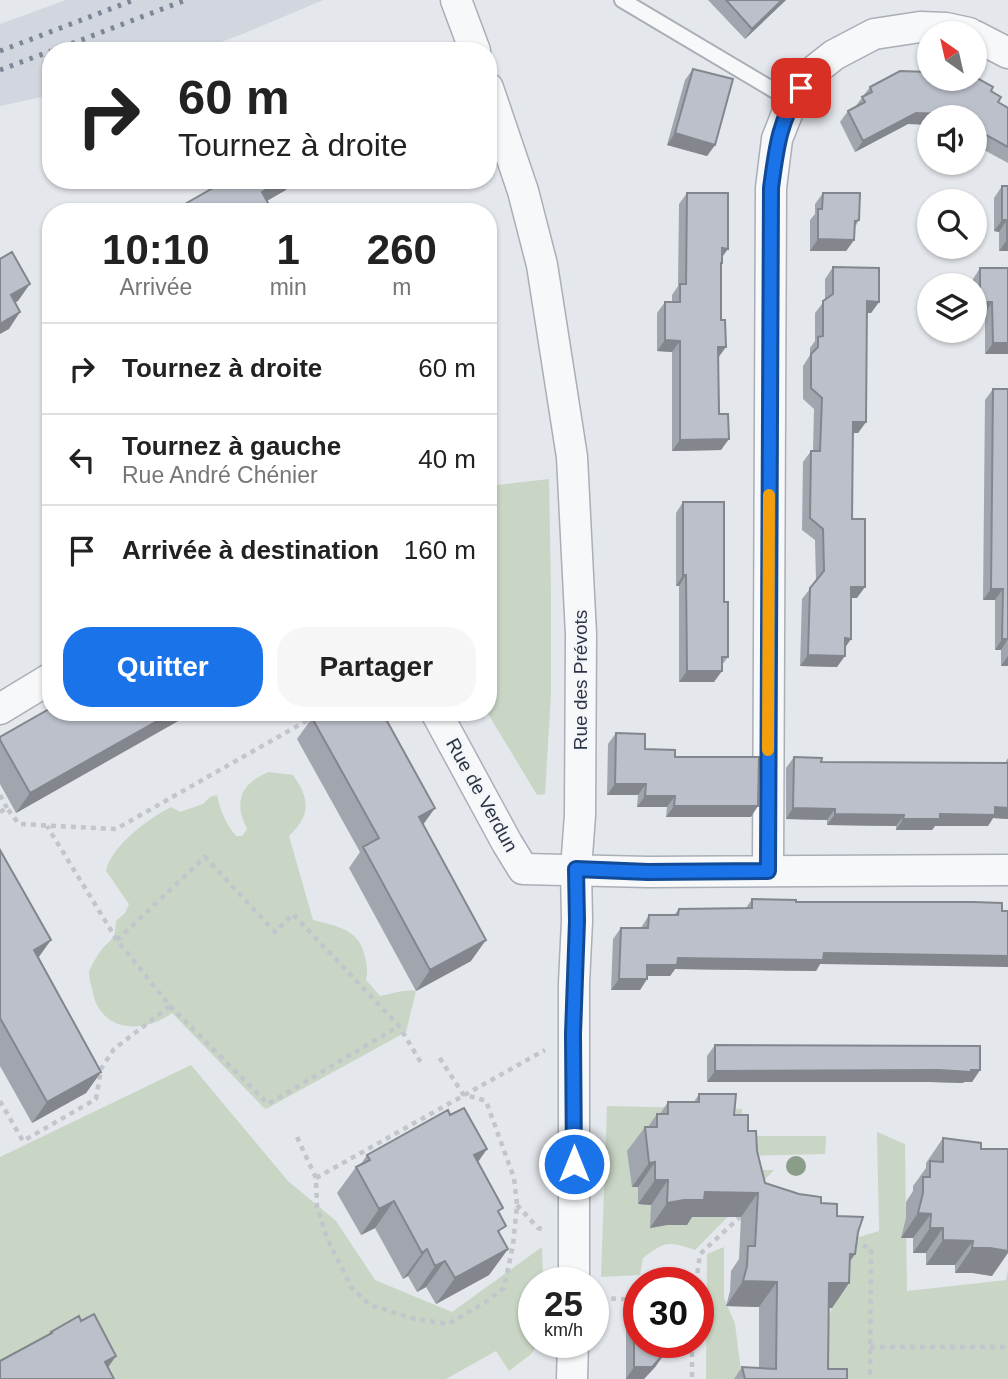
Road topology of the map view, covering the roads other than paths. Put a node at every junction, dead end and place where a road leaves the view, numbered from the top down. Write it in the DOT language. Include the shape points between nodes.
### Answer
graph roads {
  1 [pos="456,0"];
  2 [pos="622,0"];
  3 [pos="917,27"];
  4 [pos="472,42"];
  5 [pos="987,42"];
  6 [pos="1008,53"];
  7 [pos="792,101"];
  8 [pos="497,114"];
  9 [pos="42,683"];
  10 [pos="0,709"];
  11 [pos="441,721"];
  12 [pos="576,869"];
  13 [pos="1008,870"];
  14 [pos="768,871"];
  15 [pos="574,1267"];
  16 [pos="573,1358"];
  17 [pos="572,1379"];
  1 -- 4 [label="street"];
  2 -- 7 [label="lane"];
  3 -- 7 [label="street" via="874,34 834,55 810,74"];
  5 -- 6 [label="street"];
  7 -- 14 [label="street" via="777,139 771,188"];
  8 -- 12 [label="street, Rue des Prévots" via="542,265 572,457 581,634"];
  9 -- 10 [label="street"];
  11 -- 12 [label="street, Rue de Verdun" via="523,869"];
  12 -- 14 [label="street"];
  12 -- 15 [label="street, Rue des Prévots"];
  13 -- 14 [label="street"];
  16 -- 17 [label="street"];
}
